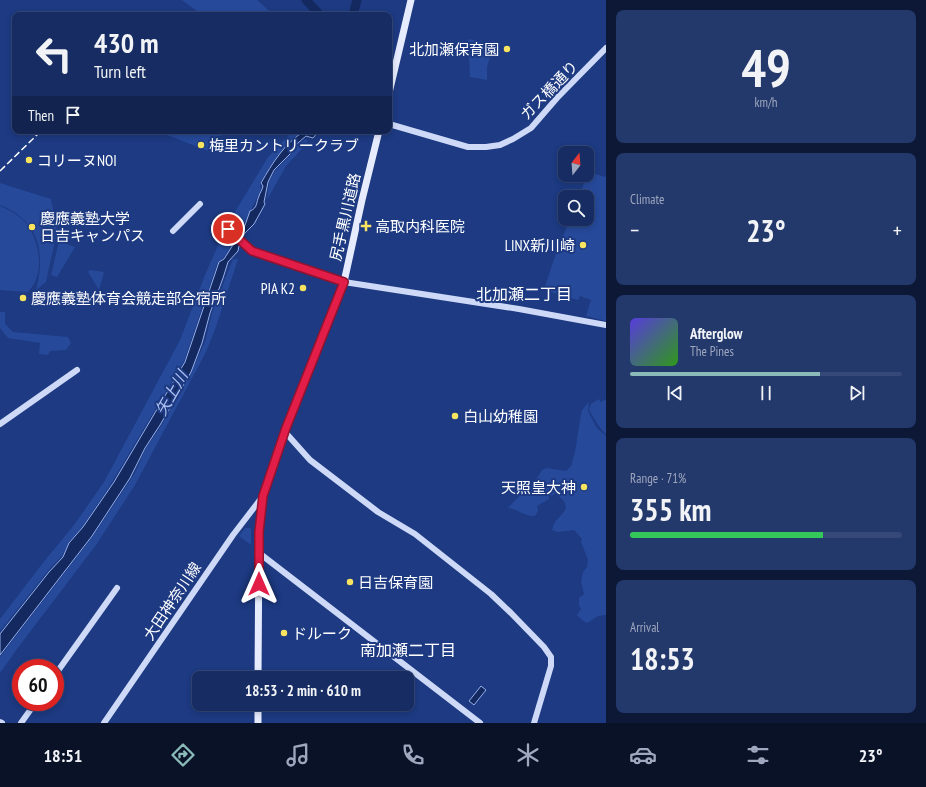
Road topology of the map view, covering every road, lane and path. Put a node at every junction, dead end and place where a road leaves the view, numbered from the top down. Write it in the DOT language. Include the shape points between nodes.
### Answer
graph roads {
  1 [pos="410,0"];
  2 [pos="606,48"];
  3 [pos="392,80"];
  4 [pos="392,125"];
  5 [pos="378,134"];
  6 [pos="200,204"];
  7 [pos="228,229"];
  8 [pos="173,231"];
  9 [pos="344,282"];
  10 [pos="606,325"];
  11 [pos="78,370"];
  12 [pos="0,424"];
  13 [pos="285,432"];
  14 [pos="263,496"];
  15 [pos="259,553"];
  16 [pos="117,588"];
  17 [pos="64,662"];
  18 [pos="258,671"];
  19 [pos="30,711"];
  20 [pos="258,711"];
  21 [pos="21,723"];
  22 [pos="104,723"];
  23 [pos="258,723"];
  24 [pos="480,723"];
  25 [pos="534,723"];
  1 -- 3 [label="main road"];
  2 -- 4 [label="street, ガス橋通り" via="531,128 500,145 468,147"];
  5 -- 9 [label="main road, 尻手黒川道路"];
  6 -- 8 [label="street"];
  7 -- 9 [label="street" via="250,249"];
  9 -- 10 [label="street"];
  9 -- 13 [label="main road, 尻手黒川道路"];
  11 -- 12 [label="street"];
  13 -- 14 [label="main road, 尻手黒川道路"];
  13 -- 25 [label="street" via="310,460 378,512 415,534 490,594 544,647 552,657 551,666"];
  14 -- 15 [label="main road, 尻手黒川道路"];
  14 -- 22 [label="street, 大田神奈川線" via="233,535"];
  15 -- 18 [label="main road, 尻手黒川道路"];
  15 -- 24 [label="street"];
  16 -- 17 [label="street"];
  19 -- 21 [label="street"];
  20 -- 23 [label="main road"];
}
